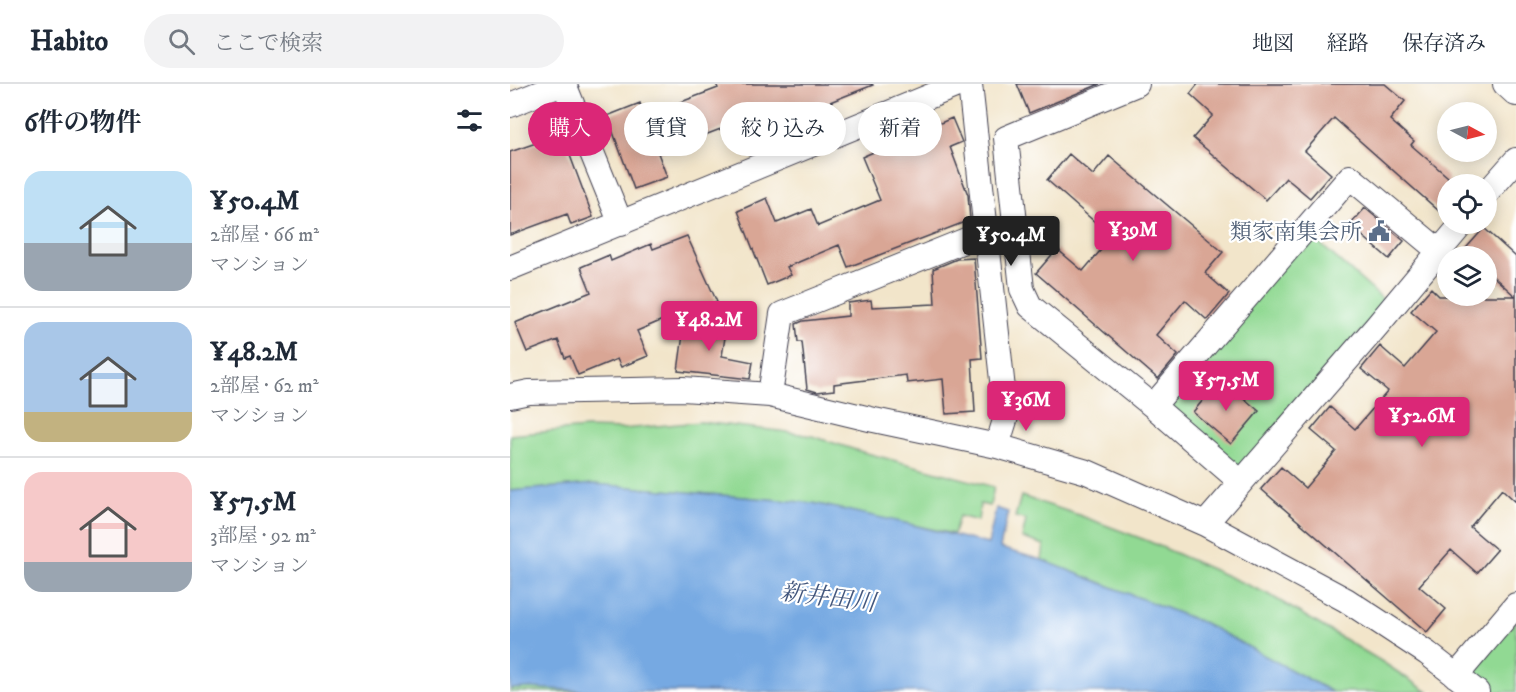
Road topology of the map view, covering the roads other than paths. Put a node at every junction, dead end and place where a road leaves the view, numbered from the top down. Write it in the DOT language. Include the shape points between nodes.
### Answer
graph roads {
  1 [pos="563,84"];
  2 [pos="960,84"];
  3 [pos="970,84"];
  4 [pos="1137,84"];
  5 [pos="1505,84"];
  6 [pos="1516,94"];
  7 [pos="510,105"];
  8 [pos="1516,160"];
  9 [pos="1497,182"];
  10 [pos="621,224"];
  11 [pos="986,232"];
  12 [pos="1453,234"];
  13 [pos="1443,246"];
  14 [pos="1437,249"];
  15 [pos="1437,253"];
  16 [pos="510,268"];
  17 [pos="770,395"];
  18 [pos="510,396"];
  19 [pos="1153,406"];
  20 [pos="997,446"];
  21 [pos="1241,482"];
  22 [pos="1206,524"];
  23 [pos="1516,605"];
  24 [pos="1456,676"];
  25 [pos="1477,692"];
  1 -- 7 [label="street"];
  1 -- 10 [label="street"];
  2 -- 10 [label="street"];
  3 -- 11 [label="street"];
  4 -- 19 [label="street" via="1006,138 1022,289 1030,306"];
  5 -- 6 [label="street"];
  8 -- 9 [label="street"];
  10 -- 16 [label="street"];
  11 -- 17 [label="street" via="782,314"];
  11 -- 20 [label="street" via="1006,417"];
  12 -- 13 [label="street"];
  14 -- 19 [label="street" via="1350,177"];
  15 -- 21 [label="street"];
  17 -- 18 [label="street" via="683,389 529,392"];
  17 -- 20 [label="street"];
  19 -- 21 [label="street"];
  20 -- 22 [label="street" via="1087,472"];
  21 -- 22 [label="street"];
  22 -- 24 [label="street" via="1346,600"];
  23 -- 24 [label="street"];
  24 -- 25 [label="street"];
}
